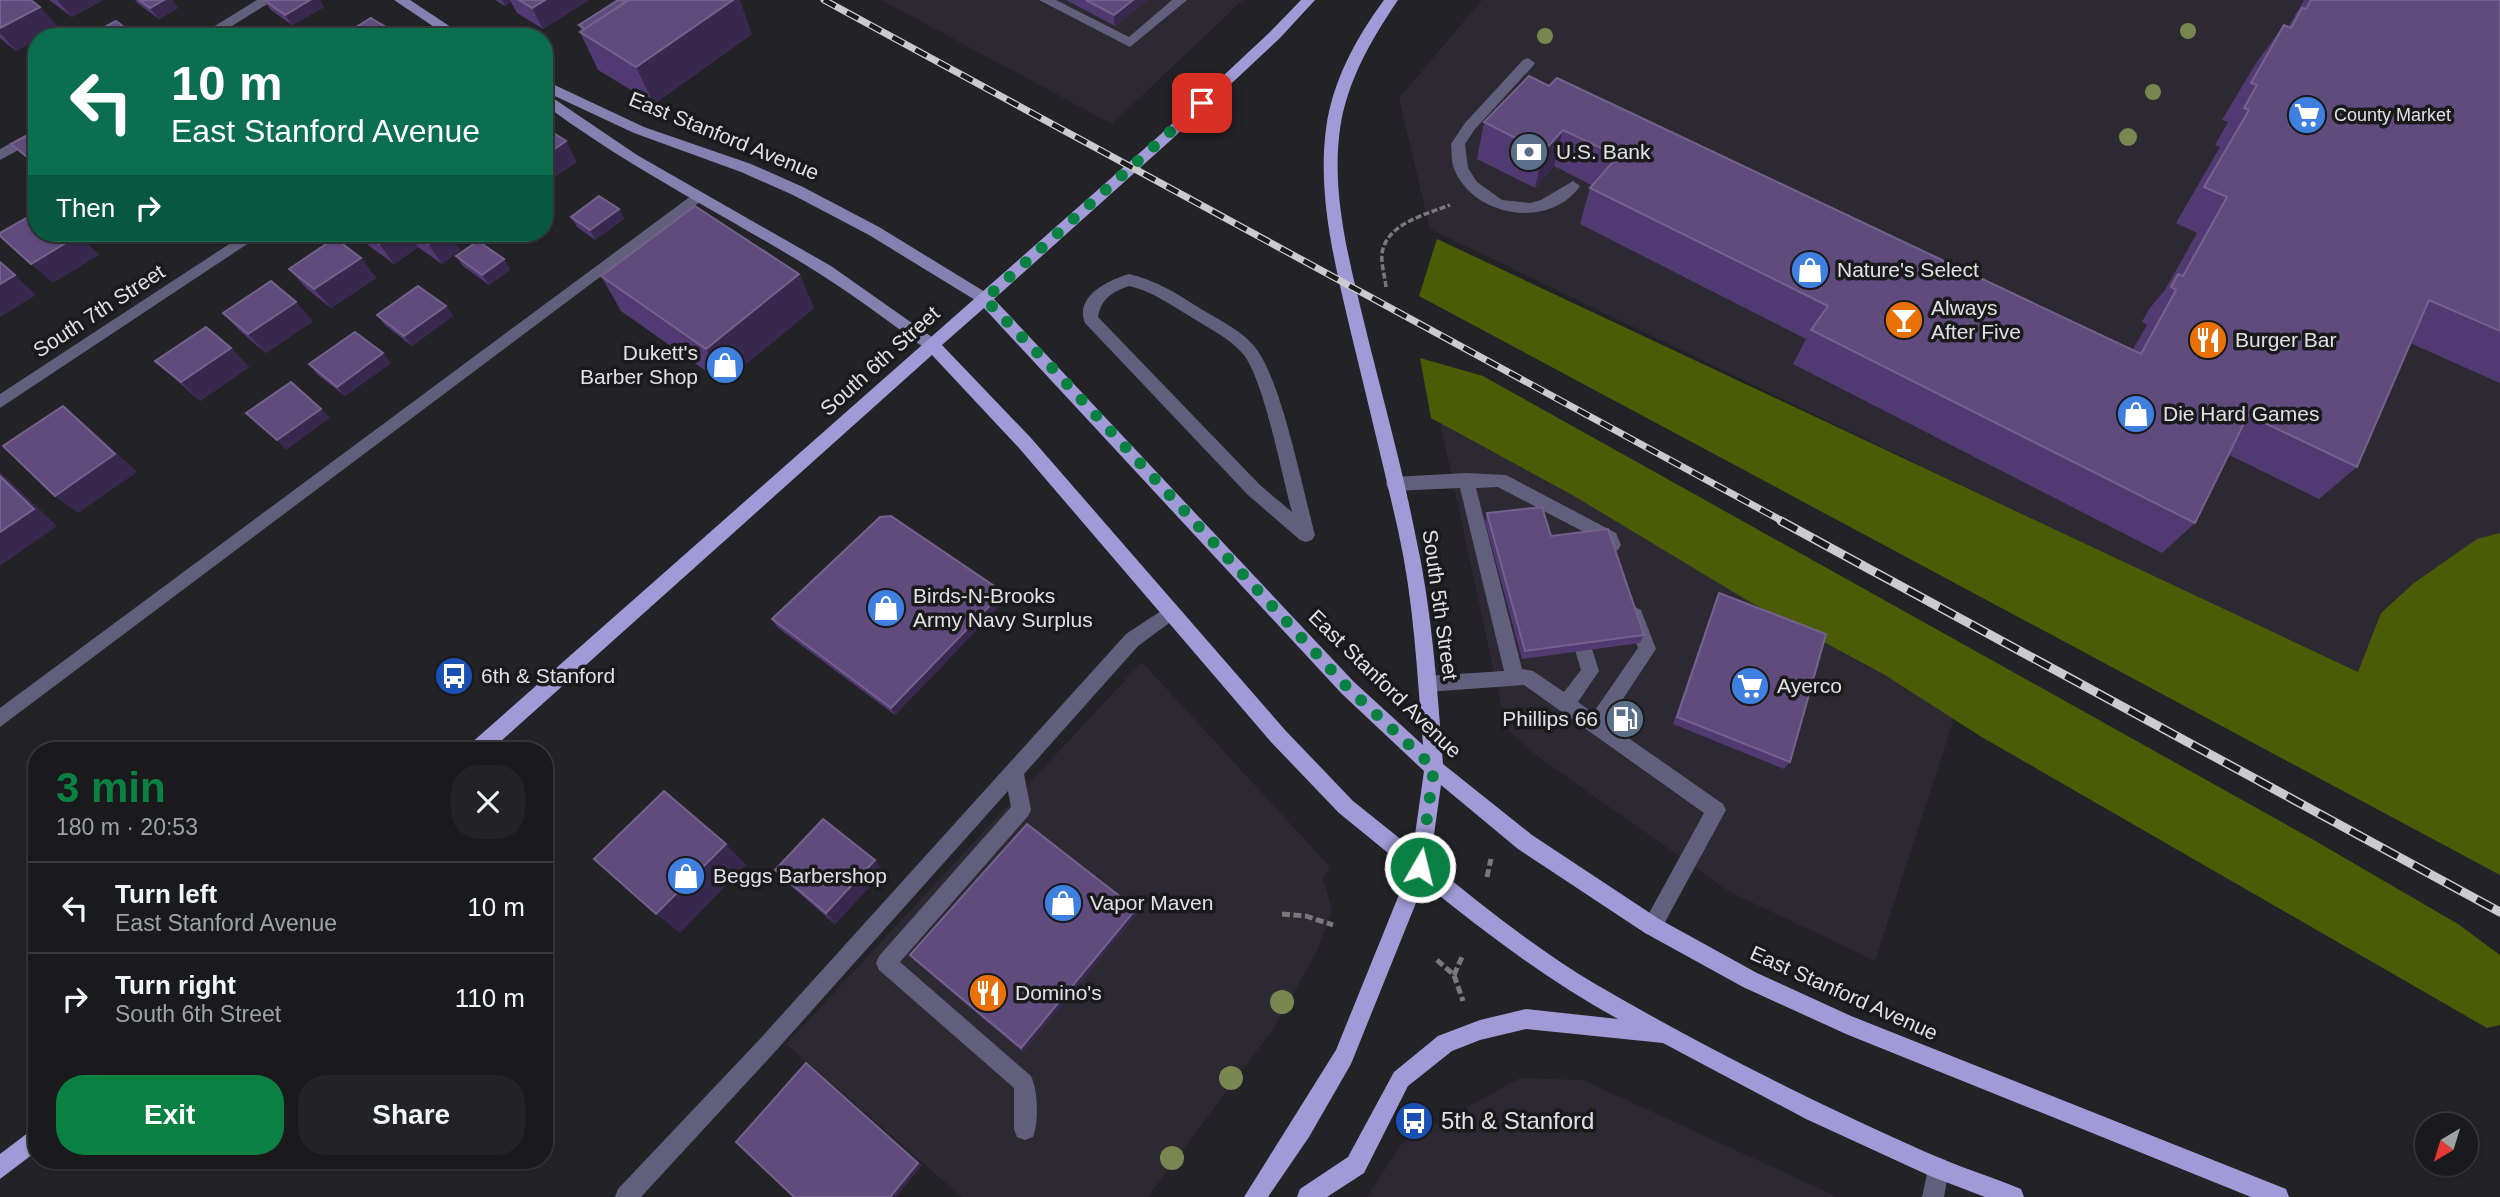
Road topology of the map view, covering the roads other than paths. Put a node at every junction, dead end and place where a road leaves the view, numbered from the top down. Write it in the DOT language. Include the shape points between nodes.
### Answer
graph roads {
  1 [pos="267,0"];
  2 [pos="401,0"];
  3 [pos="1046,0"];
  4 [pos="1180,0"];
  5 [pos="1308,0"];
  6 [pos="1391,0"];
  7 [pos="219,28"];
  8 [pos="445,28"];
  9 [pos="1528,63"];
  10 [pos="553,89"];
  11 [pos="553,104"];
  12 [pos="28,139"];
  13 [pos="0,155"];
  14 [pos="1573,186"];
  15 [pos="695,198"];
  16 [pos="243,242"];
  17 [pos="985,299"];
  18 [pos="933,346"];
  19 [pos="0,401"];
  20 [pos="1466,480"];
  21 [pos="1394,484"];
  22 [pos="1537,499"];
  23 [pos="1545,525"];
  24 [pos="1306,535"];
  25 [pos="1618,562"];
  26 [pos="1630,599"];
  27 [pos="1170,613"];
  28 [pos="1574,618"];
  29 [pos="1515,678"];
  30 [pos="1427,684"];
  31 [pos="1566,704"];
  32 [pos="0,719"];
  33 [pos="1595,725"];
  34 [pos="487,742"];
  35 [pos="1434,768"];
  36 [pos="1014,770"];
  37 [pos="1420,867"];
  38 [pos="1652,926"];
  39 [pos="1668,1035"];
  40 [pos="1025,1129"];
  41 [pos="28,1145"];
  42 [pos="0,1168"];
  43 [pos="1938,1168"];
  44 [pos="626,1197"];
  45 [pos="1255,1197"];
  46 [pos="1308,1197"];
  47 [pos="1933,1197"];
  48 [pos="2013,1197"];
  49 [pos="2278,1197"];
  1 -- 7 [label="street"];
  2 -- 8 [label="main road"];
  3 -- 4 [label="street" via="1130,43"];
  5 -- 17 [label="main road, South 6th Street" via="1166,137"];
  6 -- 21 [label="main road, South 5th Street" via="1348,73 1333,129 1332,190 1340,254"];
  9 -- 14 [label="street" via="1469,126 1458,144 1461,169 1476,192 1509,208 1536,208 1560,200"];
  10 -- 17 [label="main road, East Stanford Avenue" via="639,130 798,191"];
  11 -- 15 [label="main road"];
  12 -- 13 [label="street"];
  15 -- 18 [label="main road" via="790,249"];
  15 -- 32 [label="street"];
  16 -- 19 [label="street, South 7th Street"];
  17 -- 18 [label="main road, South 6th Street"];
  17 -- 35 [label="main road, East Stanford Avenue" via="1348,688"];
  18 -- 27 [label="main road" via="1025,443"];
  18 -- 34 [label="main road, South 6th Street"];
  20 -- 21 [label="street"];
  20 -- 22 [label="street" via="1500,480"];
  20 -- 29 [label="street"];
  21 -- 30 [label="main road, South 5th Street" via="1422,618"];
  22 -- 23 [label="street"];
  22 -- 25 [label="street" via="1610,538"];
  24 -- 24 [label="street" via="1254,490 1090,319 1092,303 1108,287 1129,280 1151,285 1249,350 1266,384"];
  26 -- 33 [label="street" via="1647,649"];
  27 -- 36 [label="street" via="1132,640"];
  27 -- 37 [label="main road" via="1346,807"];
  28 -- 31 [label="street" via="1590,671"];
  29 -- 30 [label="street"];
  29 -- 31 [label="street" via="1527,677"];
  30 -- 35 [label="main road, South 5th Street"];
  31 -- 33 [label="street"];
  33 -- 38 [label="street" via="1716,810"];
  35 -- 37 [label="main road, South 5th Street"];
  35 -- 38 [label="main road, East Stanford Avenue" via="1525,842"];
  36 -- 40 [label="street" via="1021,810 886,963 1024,1083"];
  36 -- 44 [label="street"];
  37 -- 39 [label="main road" via="1476,913 1588,991"];
  37 -- 45 [label="main road, South 5th Street" via="1344,1057"];
  38 -- 49 [label="main road, East Stanford Avenue" via="1750,980 1846,1024"];
  39 -- 43 [label="main road" via="1814,1111"];
  39 -- 46 [label="main road" via="1525,1019 1446,1043 1401,1079 1356,1165"];
  41 -- 42 [label="main road"];
  43 -- 47 [label="street"];
  43 -- 48 [label="main road"];
}
